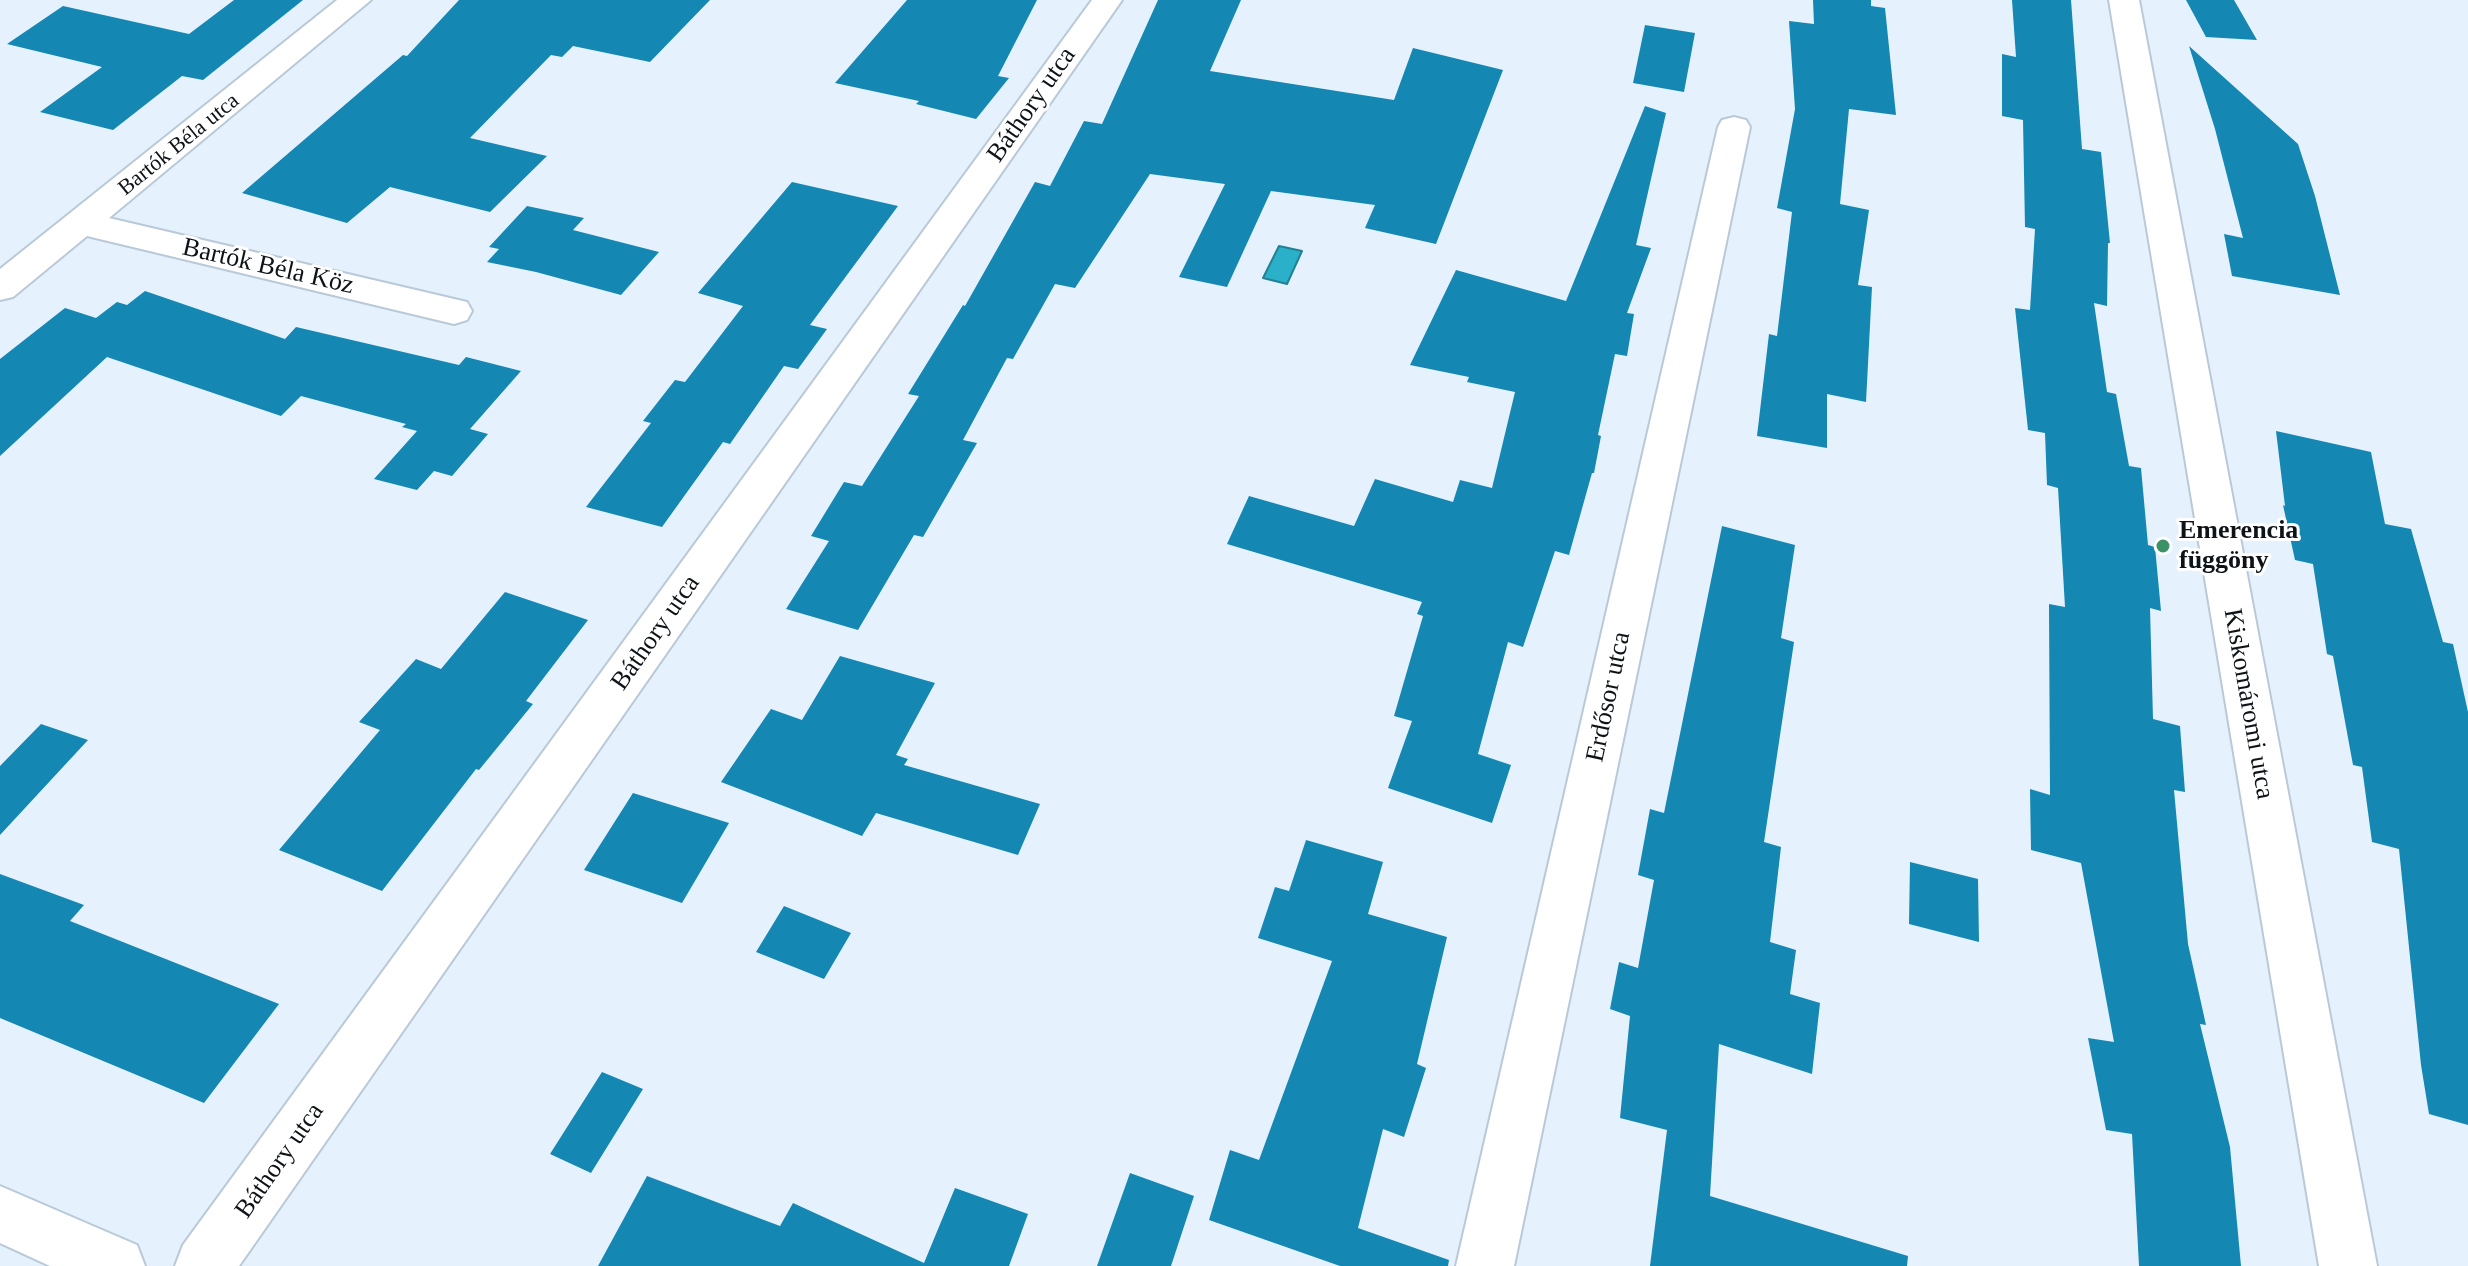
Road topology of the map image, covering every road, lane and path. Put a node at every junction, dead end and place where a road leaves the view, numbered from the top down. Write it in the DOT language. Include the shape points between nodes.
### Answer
graph roads {
  1 [pos="356,0"];
  2 [pos="1107,0"];
  3 [pos="2124,0"];
  4 [pos="1734,127"];
  5 [pos="82,223"];
  6 [pos="0,288"];
  7 [pos="454,311"];
  8 [pos="0,1214"];
  9 [pos="116,1266"];
  10 [pos="204,1266"];
  11 [pos="1485,1266"];
  12 [pos="2348,1266"];
  1 -- 5 [label="street, Bartók Béla utca"];
  2 -- 10 [label="street, Báthory utca"];
  3 -- 12 [label="street, Kiskomáromi utca"];
  4 -- 11 [label="street, Erdősor utca"];
  5 -- 6 [label="street, Bartók Béla utca"];
  5 -- 7 [label="street, Bartók Béla Köz"];
  8 -- 9 [label="street"];
}
